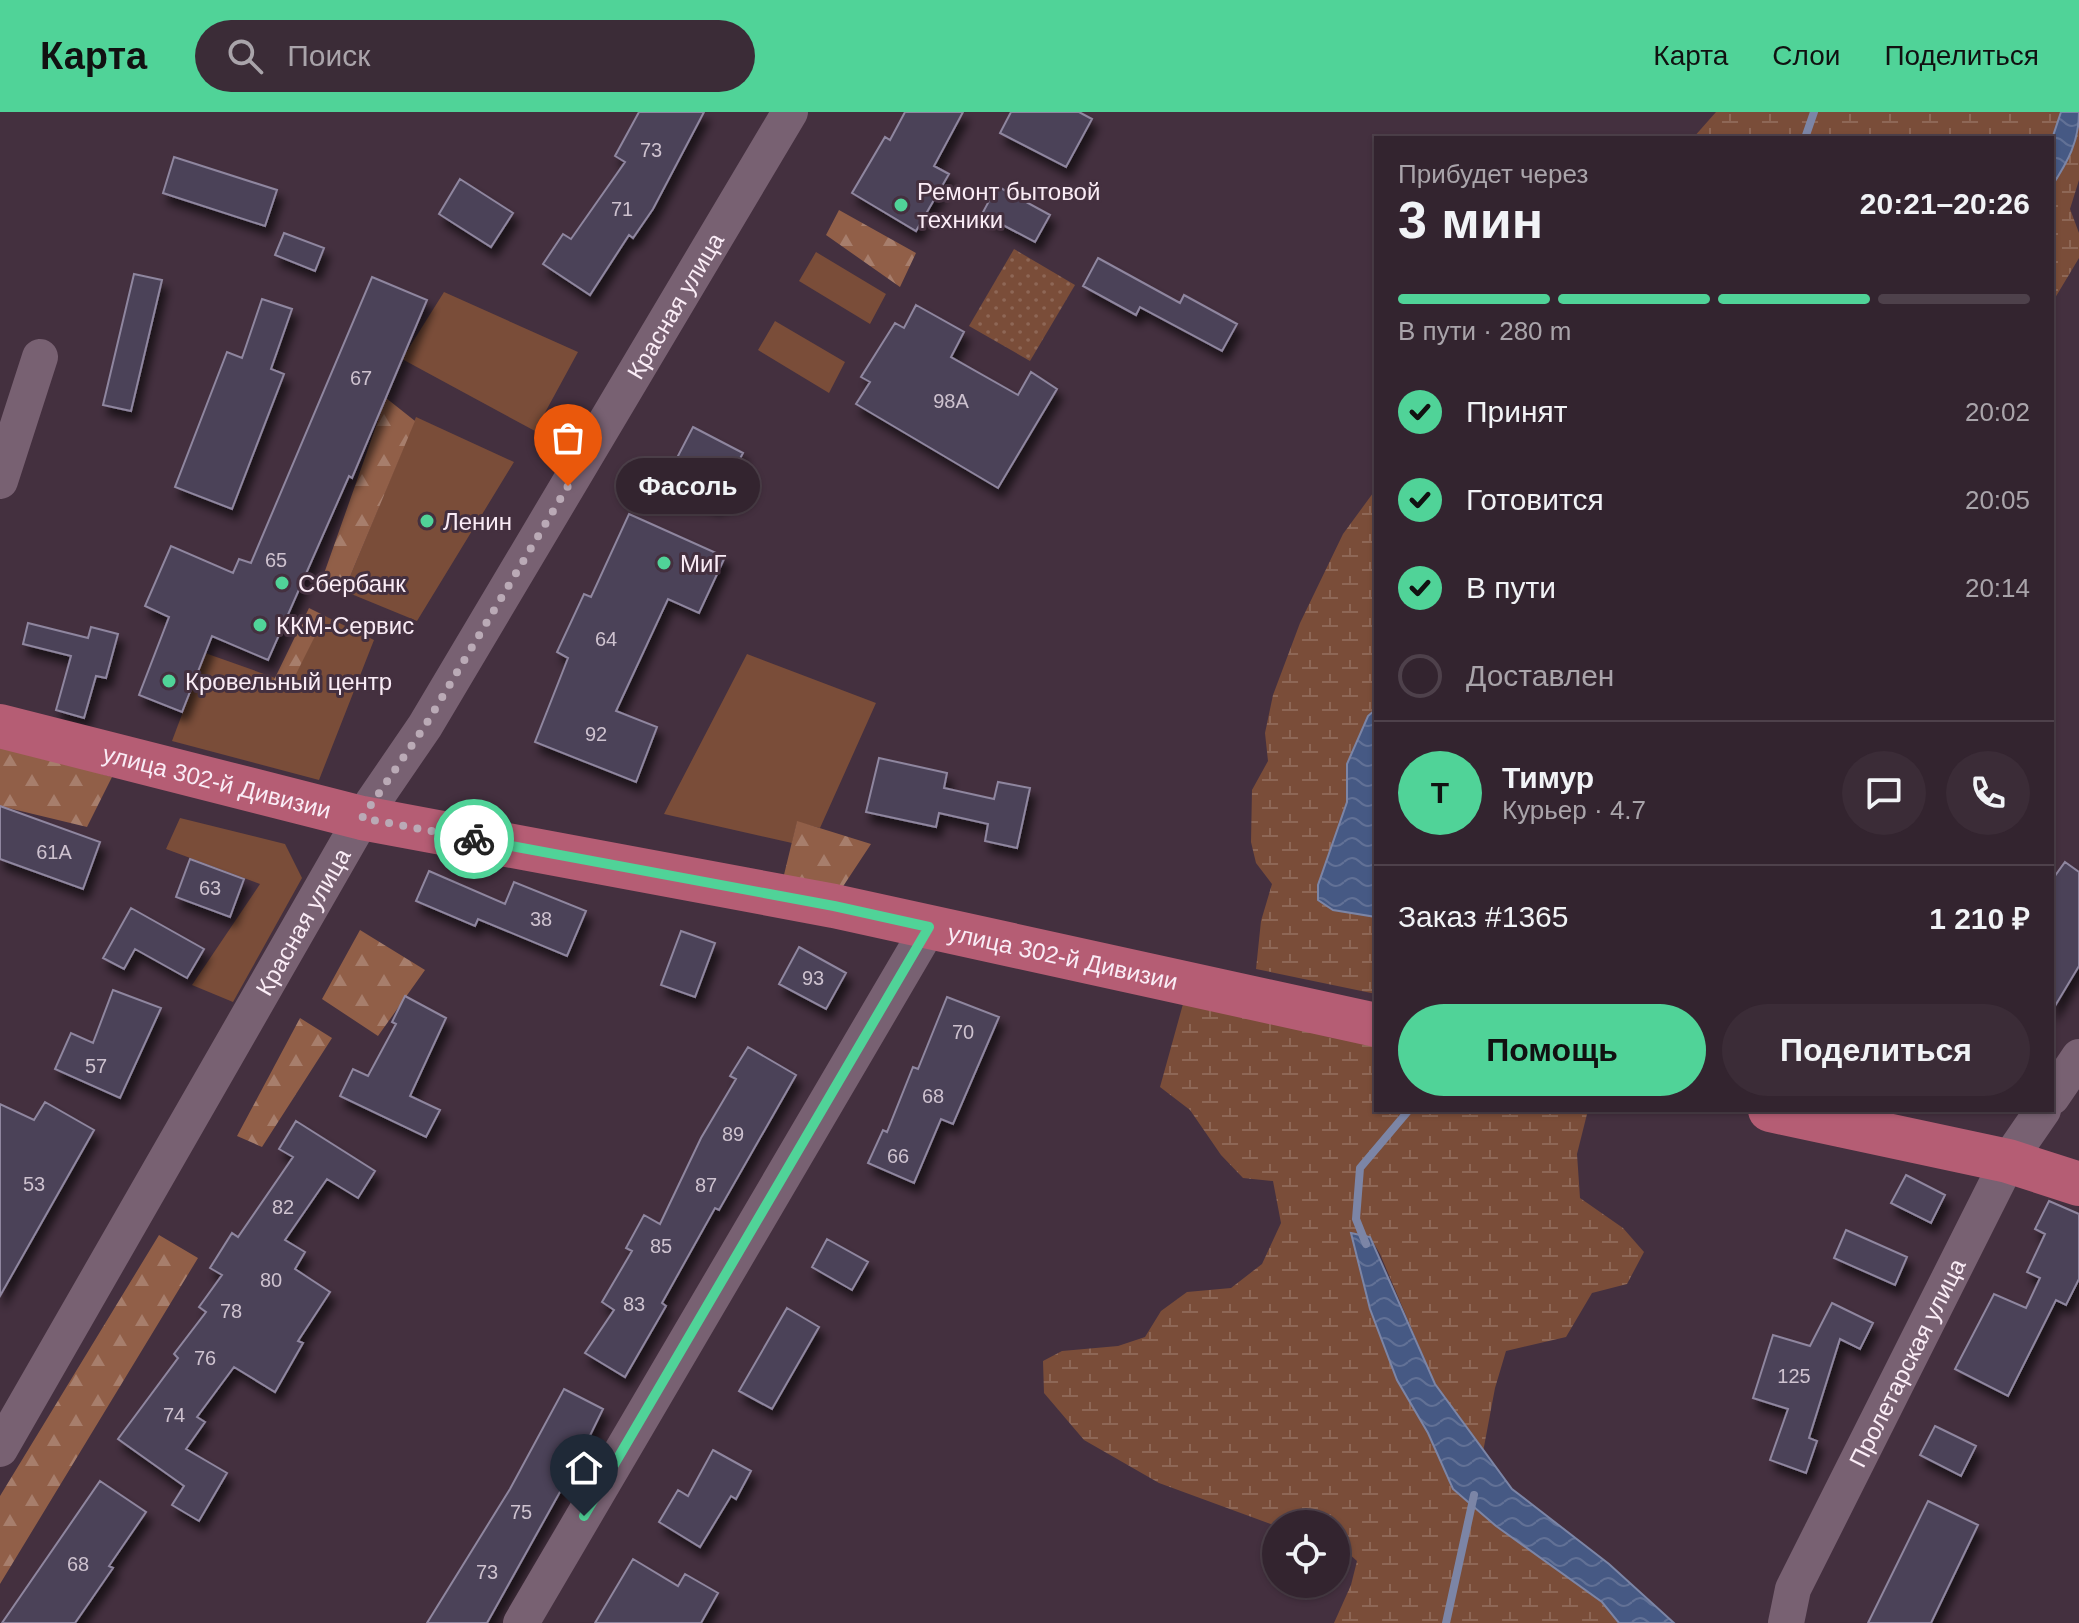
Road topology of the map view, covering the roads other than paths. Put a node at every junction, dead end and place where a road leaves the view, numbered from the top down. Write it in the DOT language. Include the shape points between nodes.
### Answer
graph roads {
  1 [pos="790,112"];
  2 [pos="40,357"];
  3 [pos="0,481"];
  4 [pos="0,726"];
  5 [pos="362,818"];
  6 [pos="929,927"];
  7 [pos="1374,1025"];
  8 [pos="2079,1057"];
  9 [pos="2054,1094"];
  10 [pos="1779,1112"];
  11 [pos="2042,1112"];
  12 [pos="2008,1161"];
  13 [pos="2079,1184"];
  14 [pos="0,1449"];
  15 [pos="521,1623"];
  16 [pos="1786,1623"];
  1 -- 5 [label="street, Красная улица" via="425,726"];
  2 -- 3 [label="street"];
  4 -- 5 [label="main road, улица 302-й Дивизии"];
  5 -- 6 [label="main road, улица 302-й Дивизии"];
  5 -- 14 [label="street, Красная улица"];
  6 -- 7 [label="main road, улица 302-й Дивизии"];
  6 -- 15 [label="street"];
  8 -- 9 [label="street"];
  10 -- 12 [label="main road"];
  11 -- 12 [label="street, Пролетарская улица"];
  12 -- 13 [label="main road"];
  12 -- 16 [label="street, Пролетарская улица" via="1793,1589"];
}
